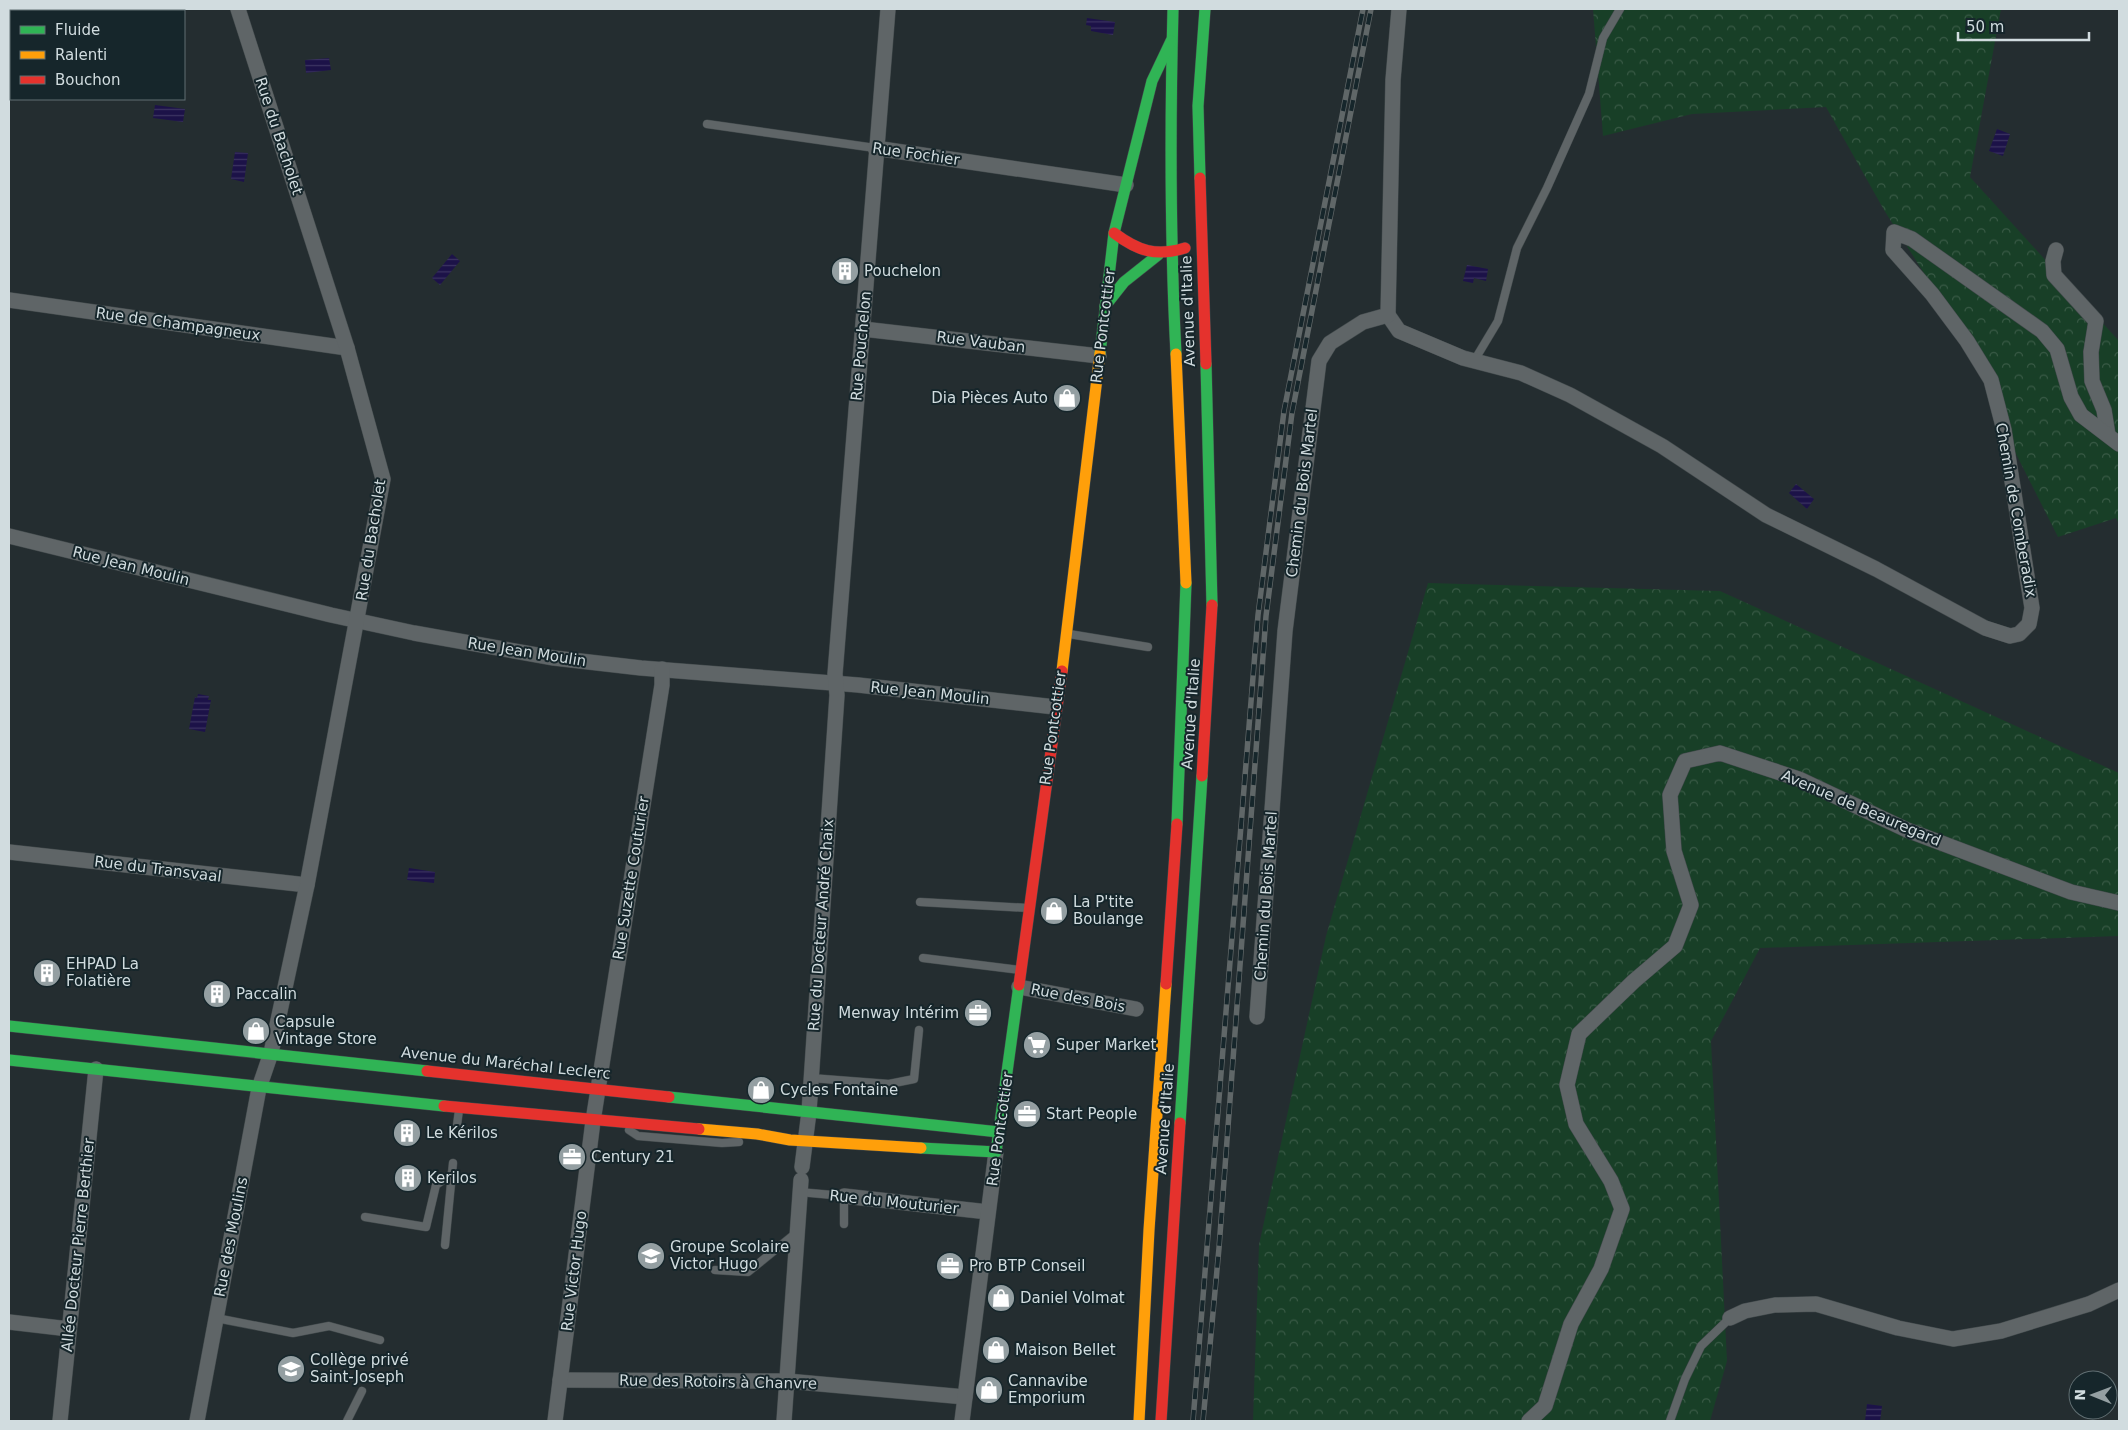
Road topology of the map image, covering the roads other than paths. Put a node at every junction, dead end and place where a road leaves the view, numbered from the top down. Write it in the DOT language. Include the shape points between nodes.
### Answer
graph roads {
  1 [pos="238,9"];
  2 [pos="888,9"];
  3 [pos="1173,9"];
  4 [pos="1206,9"];
  5 [pos="1399,9"];
  6 [pos="1620,9"];
  7 [pos="1171,42"];
  8 [pos="707,124"];
  9 [pos="875,148"];
  10 [pos="1126,185"];
  11 [pos="1114,233"];
  12 [pos="1201,242"];
  13 [pos="2056,250"];
  14 [pos="1171,252"];
  15 [pos="1158,255"];
  16 [pos="9,300"];
  17 [pos="1105,306"];
  18 [pos="1388,315"];
  19 [pos="863,329"];
  20 [pos="346,348"];
  21 [pos="1099,356"];
  22 [pos="1474,361"];
  23 [pos="2114,440"];
  24 [pos="9,536"];
  25 [pos="357,620"];
  26 [pos="1067,633"];
  27 [pos="1148,647"];
  28 [pos="662,669"];
  29 [pos="836,683"];
  30 [pos="1055,707"];
  31 [pos="9,852"];
  32 [pos="308,884"];
  33 [pos="920,902"];
  34 [pos="2119,904"];
  35 [pos="1028,908"];
  36 [pos="923,958"];
  37 [pos="1021,970"];
  38 [pos="1019,987"];
  39 [pos="1136,1009"];
  40 [pos="1257,1017"];
  41 [pos="9,1026"];
  42 [pos="919,1030"];
  43 [pos="271,1053"];
  44 [pos="9,1060"];
  45 [pos="96,1069"];
  46 [pos="811,1078"];
  47 [pos="259,1088"];
  48 [pos="598,1088"];
  49 [pos="459,1108"];
  50 [pos="809,1112"];
  51 [pos="593,1121"];
  52 [pos="458,1124"];
  53 [pos="1000,1132"];
  54 [pos="797,1140"];
  55 [pos="996,1152"];
  56 [pos="453,1162"];
  57 [pos="452,1174"];
  58 [pos="801,1179"];
  59 [pos="844,1196"];
  60 [pos="988,1212"];
  61 [pos="366,1218"];
  62 [pos="844,1224"];
  63 [pos="797,1232"];
  64 [pos="445,1245"];
  65 [pos="715,1270"];
  66 [pos="2119,1290"];
  67 [pos="216,1318"];
  68 [pos="1730,1318"];
  69 [pos="9,1322"];
  70 [pos="69,1329"];
  71 [pos="380,1340"];
  72 [pos="560,1380"];
  73 [pos="787,1381"];
  74 [pos="362,1391"];
  75 [pos="965,1397"];
  76 [pos="60,1421"];
  77 [pos="197,1421"];
  78 [pos="347,1421"];
  79 [pos="555,1421"];
  80 [pos="784,1421"];
  81 [pos="962,1421"];
  82 [pos="1139,1421"];
  83 [pos="1161,1421"];
  84 [pos="1528,1421"];
  85 [pos="1670,1421"];
  1 -- 20 [label="street, Rue du Bacholet"];
  2 -- 9 [label="street, Rue Pouchelon"];
  3 -- 7 [label="street, Avenue d'Italie"];
  4 -- 12 [label="street, Avenue d'Italie" via="1198,106"];
  5 -- 18 [label="street" via="1393,80"];
  6 -- 22 [label="lane" via="1603,38 1588,94 1517,248 1498,321"];
  7 -- 10 [label="street, Rue Pontcottier" via="1152,81"];
  7 -- 14 [label="street, Avenue d'Italie"];
  8 -- 9 [label="lane, Rue Fochier"];
  9 -- 10 [label="street, Rue Fochier"];
  9 -- 19 [label="street, Rue Pouchelon"];
  10 -- 11 [label="street, Rue Pontcottier"];
  11 -- 15 [label="street" via="1129,245"];
  11 -- 17 [label="street, Rue Pontcottier"];
  12 -- 14 [label="street"];
  12 -- 83 [label="street, Avenue d'Italie" via="1212,620"];
  13 -- 23 [label="street" via="2054,275 2096,321 2091,352 2092,381"];
  14 -- 15 [label="street"];
  14 -- 82 [label="street, Avenue d'Italie" via="1187,600 1178,816 1149,1220"];
  15 -- 17 [label="street" via="1124,282"];
  16 -- 20 [label="street, Rue de Champagneux"];
  17 -- 21 [label="street, Rue Pontcottier"];
  18 -- 22 [label="street, Chemin de Comberadix" via="1399,331"];
  18 -- 40 [label="street, Chemin du Bois Martel" via="1363,322 1330,344 1319,361 1285,631"];
  19 -- 21 [label="street, Rue Vauban"];
  19 -- 29 [label="street, Rue Pouchelon"];
  20 -- 25 [label="street, Rue du Bacholet" via="383,478"];
  21 -- 26 [label="street, Rue Pontcottier"];
  22 -- 23 [label="street, Chemin de Comberadix" via="1521,373 1570,394 1662,446 1766,515 1985,628 2010,636 2019,634 2029,624 2032,608 2004,430 1991,380 1950,318 1893,250 1894,232 1912,239 2042,331 2057,349 2071,397 2081,415"];
  24 -- 25 [label="street, Rue Jean Moulin"];
  25 -- 28 [label="street, Rue Jean Moulin" via="554,658"];
  25 -- 32 [label="street, Rue du Bacholet"];
  26 -- 27 [label="lane"];
  26 -- 30 [label="street, Rue Pontcottier"];
  28 -- 29 [label="street, Rue Jean Moulin"];
  28 -- 48 [label="street, Rue Suzette Couturier"];
  29 -- 30 [label="street, Rue Jean Moulin"];
  29 -- 46 [label="street, Rue du Docteur André Chaix"];
  30 -- 35 [label="street, Rue Pontcottier"];
  31 -- 32 [label="street, Rue du Transvaal"];
  32 -- 43 [label="street, Rue du Bacholet"];
  33 -- 35 [label="lane"];
  34 -- 84 [label="street, Avenue de Beauregard" via="2071,892 1906,830 1799,778 1720,753 1685,761 1670,795 1674,852 1691,905 1675,946 1578,1034 1567,1085 1576,1124 1611,1181 1622,1209 1601,1269 1572,1324 1545,1406"];
  35 -- 37 [label="street, Rue Pontcottier"];
  36 -- 37 [label="lane"];
  37 -- 38 [label="street, Rue Pontcottier"];
  38 -- 39 [label="street, Rue des Bois"];
  38 -- 53 [label="street, Rue Pontcottier"];
  41 -- 43 [label="street, Avenue du Maréchal Leclerc"];
  42 -- 46 [label="lane" via="914,1080 889,1084"];
  43 -- 47 [label="street, Rue des Moulins"];
  43 -- 48 [label="street, Avenue du Maréchal Leclerc"];
  44 -- 45 [label="street"];
  45 -- 47 [label="street"];
  45 -- 70 [label="street, Allée Docteur Pierre Berthier"];
  46 -- 50 [label="street, Rue du Docteur André Chaix"];
  47 -- 49 [label="street"];
  47 -- 67 [label="street, Rue des Moulins"];
  48 -- 50 [label="street, Avenue du Maréchal Leclerc"];
  48 -- 51 [label="street, Rue Suzette Couturier"];
  49 -- 51 [label="street"];
  49 -- 52 [label="lane"];
  50 -- 53 [label="street, Avenue du Maréchal Leclerc"];
  50 -- 54 [label="street, Rue du Docteur André Chaix"];
  51 -- 54 [label="street"];
  51 -- 72 [label="street, Rue Victor Hugo"];
  53 -- 55 [label="street, Rue Pontcottier"];
  54 -- 55 [label="street"];
  54 -- 58 [label="street, Rue du Docteur André Chaix"];
  55 -- 60 [label="street, Rue Pontcottier"];
  56 -- 57 [label="lane"];
  57 -- 61 [label="lane" via="436,1184 426,1226"];
  57 -- 64 [label="lane"];
  58 -- 59 [label="lane, Rue du Mouturier"];
  58 -- 63 [label="street, Rue du Docteur André Chaix"];
  59 -- 60 [label="street, Rue du Mouturier"];
  59 -- 62 [label="lane"];
  60 -- 75 [label="street, Rue Pontcottier"];
  63 -- 65 [label="lane" via="748,1272"];
  63 -- 73 [label="street, Rue du Docteur André Chaix"];
  66 -- 68 [label="street" via="2089,1304 2001,1331 1953,1338 1898,1328 1816,1304 1775,1305 1745,1311"];
  67 -- 71 [label="lane" via="293,1333 329,1326"];
  67 -- 77 [label="street, Rue des Moulins"];
  68 -- 85 [label="lane" via="1701,1346"];
  69 -- 70 [label="street"];
  70 -- 76 [label="street, Allée Docteur Pierre Berthier"];
  72 -- 73 [label="street, Rue des Rotoirs à Chanvre"];
  72 -- 79 [label="street, Rue Victor Hugo"];
  73 -- 75 [label="street, Rue des Rotoirs à Chanvre"];
  73 -- 80 [label="street, Rue du Docteur André Chaix"];
  74 -- 78 [label="lane"];
  75 -- 81 [label="street, Rue Pontcottier"];
}
